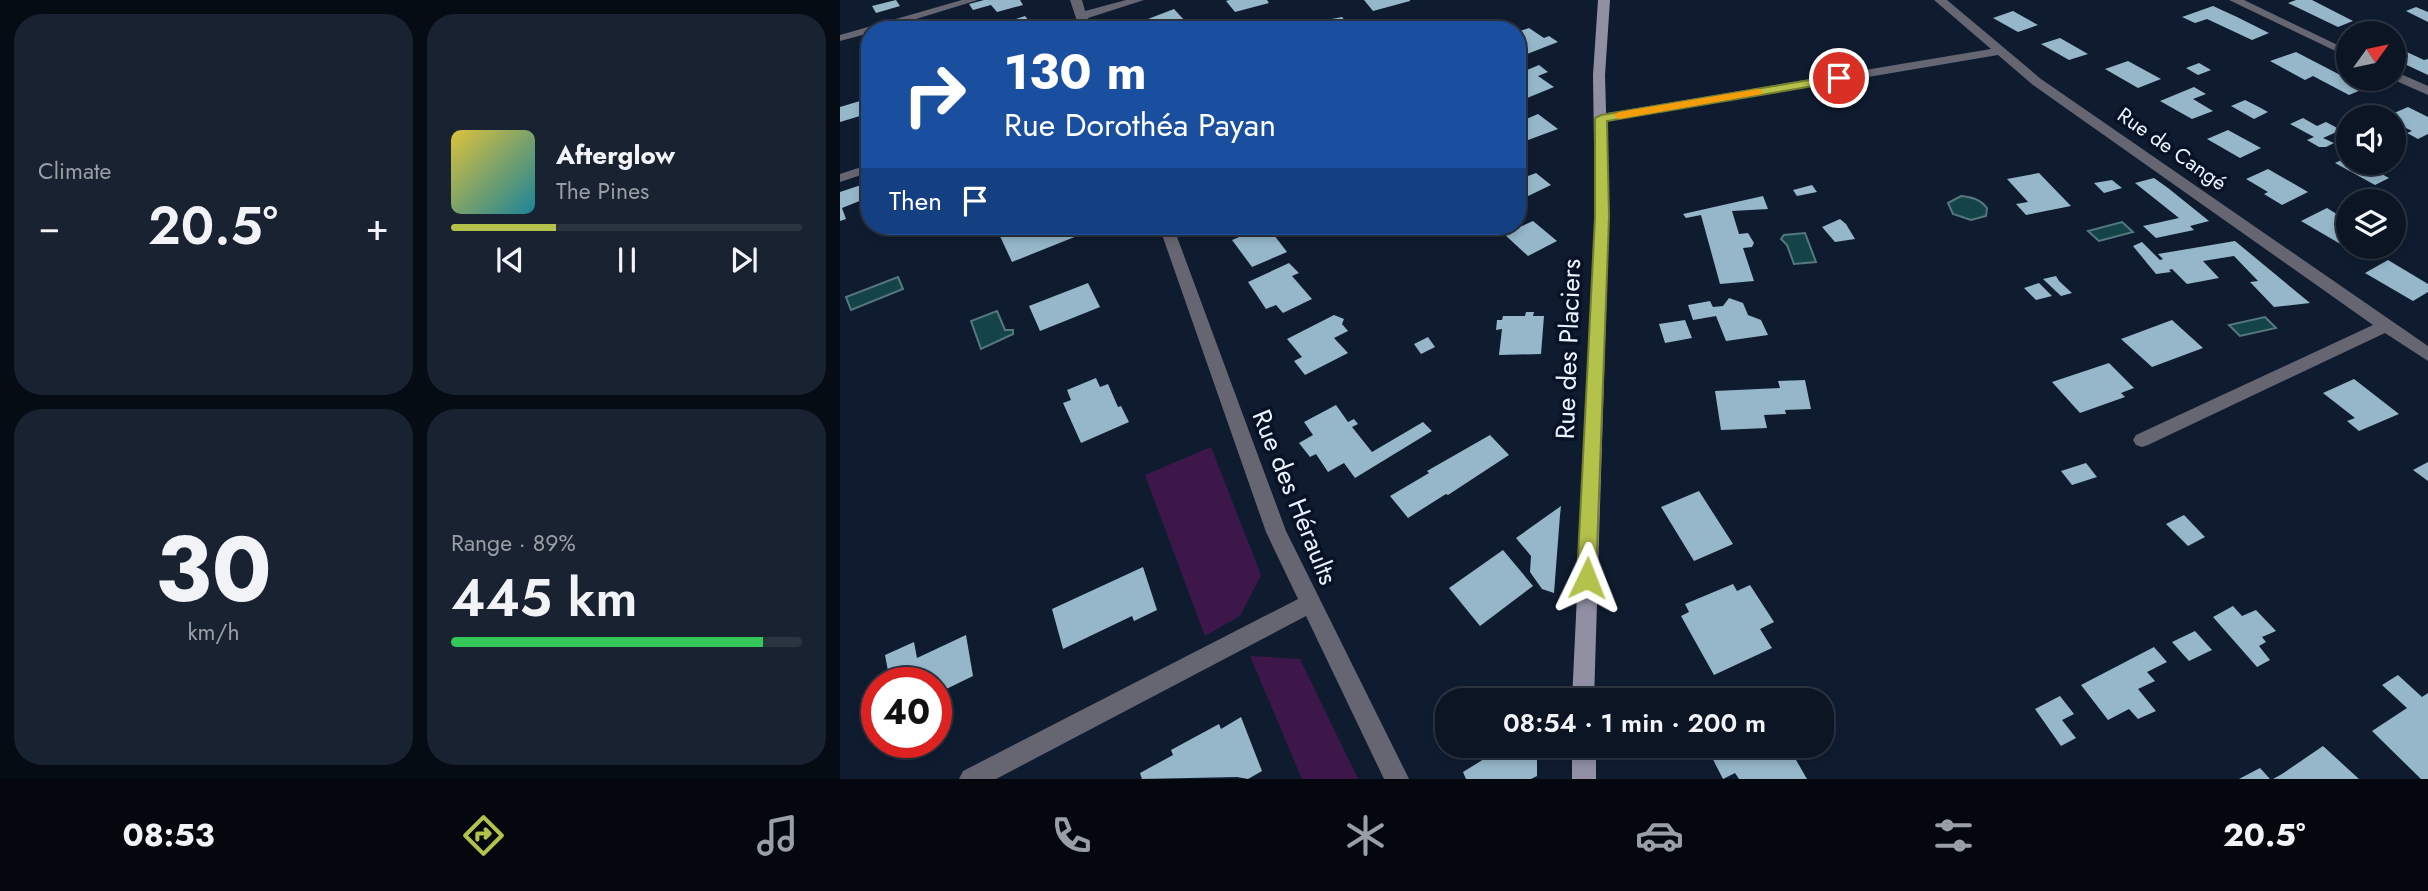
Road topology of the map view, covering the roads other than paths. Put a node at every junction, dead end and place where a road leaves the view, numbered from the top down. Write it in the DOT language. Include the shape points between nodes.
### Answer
graph roads {
  1 [pos="973,0"];
  2 [pos="1076,0"];
  3 [pos="1138,0"];
  4 [pos="1604,0"];
  5 [pos="1940,0"];
  6 [pos="2235,0"];
  7 [pos="1082,16"];
  8 [pos="900,21"];
  9 [pos="1083,21"];
  10 [pos="861,32"];
  11 [pos="840,38"];
  12 [pos="2336,48"];
  13 [pos="1999,51"];
  14 [pos="2406,81"];
  15 [pos="2428,91"];
  16 [pos="1601,118"];
  17 [pos="861,171"];
  18 [pos="840,178"];
  19 [pos="1169,235"];
  20 [pos="2385,326"];
  21 [pos="2428,355"];
  22 [pos="2142,440"];
  23 [pos="1309,604"];
  24 [pos="1583,688"];
  25 [pos="1584,758"];
  26 [pos="971,779"];
  27 [pos="1397,779"];
  28 [pos="1584,779"];
  1 -- 8 [label="lane"];
  2 -- 7 [label="street"];
  3 -- 7 [label="street"];
  4 -- 16 [label="street, Rue des Placiers"];
  5 -- 13 [label="street, Rue de Cangé"];
  6 -- 12 [label="street"];
  7 -- 9 [label="street"];
  10 -- 11 [label="lane"];
  13 -- 16 [label="street"];
  13 -- 20 [label="street, Rue de Cangé"];
  14 -- 15 [label="street"];
  16 -- 24 [label="street, Rue des Placiers" via="1602,217"];
  17 -- 18 [label="lane"];
  19 -- 23 [label="street, Rue des Héraults" via="1266,507"];
  20 -- 21 [label="street, Rue de Cangé"];
  20 -- 22 [label="street"];
  23 -- 26 [label="street"];
  23 -- 27 [label="street, Rue des Héraults"];
  25 -- 28 [label="street"];
}
